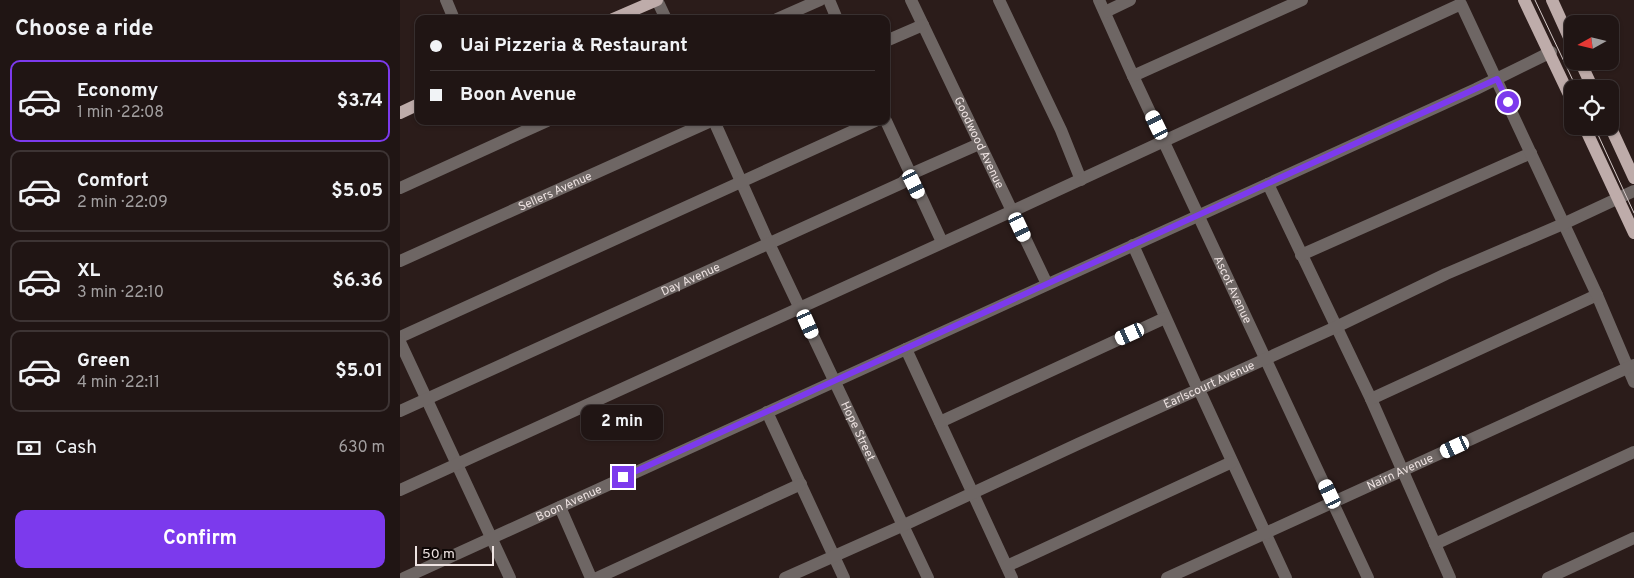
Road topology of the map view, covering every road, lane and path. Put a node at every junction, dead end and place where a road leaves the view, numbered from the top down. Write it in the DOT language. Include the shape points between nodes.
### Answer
graph roads {
  1 [pos="446,0"];
  2 [pos="657,0"];
  3 [pos="820,0"];
  4 [pos="829,0"];
  5 [pos="911,0"];
  6 [pos="999,0"];
  7 [pos="1130,0"];
  8 [pos="1302,0"];
  9 [pos="1524,0"];
  10 [pos="1552,0"];
  11 [pos="1102,6"];
  12 [pos="452,15"];
  13 [pos="623,15"];
  14 [pos="664,15"];
  15 [pos="786,15"];
  16 [pos="835,15"];
  17 [pos="923,26"];
  18 [pos="1564,26"];
  19 [pos="890,39"];
  20 [pos="1550,52"];
  21 [pos="1133,76"];
  22 [pos="1497,79"];
  23 [pos="1564,83"];
  24 [pos="415,106"];
  25 [pos="400,113"];
  26 [pos="538,125"];
  27 [pos="703,125"];
  28 [pos="714,125"];
  29 [pos="866,125"];
  30 [pos="888,125"];
  31 [pos="1588,135"];
  32 [pos="1614,135"];
  33 [pos="1165,141"];
  34 [pos="979,144"];
  35 [pos="1530,153"];
  36 [pos="911,174"];
  37 [pos="1634,178"];
  38 [pos="1081,180"];
  39 [pos="741,182"];
  40 [pos="1268,184"];
  41 [pos="400,188"];
  42 [pos="1634,191"];
  43 [pos="1617,198"];
  44 [pos="1012,211"];
  45 [pos="1199,215"];
  46 [pos="1564,224"];
  47 [pos="1634,234"];
  48 [pos="770,242"];
  49 [pos="942,242"];
  50 [pos="1133,245"];
  51 [pos="1301,255"];
  52 [pos="400,261"];
  53 [pos="1047,284"];
  54 [pos="1597,295"];
  55 [pos="801,307"];
  56 [pos="1165,318"];
  57 [pos="1336,327"];
  58 [pos="400,337"];
  59 [pos="400,342"];
  60 [pos="906,349"];
  61 [pos="1266,359"];
  62 [pos="1631,366"];
  63 [pos="835,381"];
  64 [pos="1634,382"];
  65 [pos="1199,389"];
  66 [pos="427,399"];
  67 [pos="1370,399"];
  68 [pos="400,411"];
  69 [pos="767,412"];
  70 [pos="940,422"];
  71 [pos="1634,452"];
  72 [pos="1232,462"];
  73 [pos="457,464"];
  74 [pos="1403,472"];
  75 [pos="801,484"];
  76 [pos="400,490"];
  77 [pos="972,493"];
  78 [pos="1333,502"];
  79 [pos="560,507"];
  80 [pos="904,525"];
  81 [pos="1265,534"];
  82 [pos="492,538"];
  83 [pos="1634,538"];
  84 [pos="1435,544"];
  85 [pos="833,556"];
  86 [pos="1009,572"];
  87 [pos="425,574"];
  88 [pos="404,578"];
  89 [pos="510,578"];
  90 [pos="591,578"];
  91 [pos="597,578"];
  92 [pos="785,578"];
  93 [pos="844,578"];
  94 [pos="928,578"];
  95 [pos="1167,578"];
  96 [pos="1286,578"];
  97 [pos="1368,578"];
  98 [pos="1450,578"];
  99 [pos="1548,578"];
  1 -- 12 [label="street"];
  2 -- 13 [label="main road"];
  2 -- 14 [label="street"];
  3 -- 15 [label="street"];
  4 -- 16 [label="street"];
  5 -- 17 [label="street, Goodwood Avenue"];
  6 -- 38 [label="street" via="1061,130"];
  7 -- 11 [label="street"];
  8 -- 21 [label="street"];
  9 -- 20 [label="main road"];
  10 -- 18 [label="main road"];
  11 -- 21 [label="street, Ascot Avenue"];
  17 -- 19 [label="street"];
  17 -- 34 [label="street, Goodwood Avenue"];
  20 -- 22 [label="street, Boon Avenue"];
  20 -- 23 [label="main road"];
  21 -- 33 [label="street, Ascot Avenue"];
  22 -- 33 [label="street" via="1461,4"];
  22 -- 35 [label="street"];
  22 -- 40 [label="street, Boon Avenue"];
  24 -- 25 [label="main road"];
  26 -- 41 [label="street"];
  27 -- 52 [label="street, Sellers Avenue"];
  28 -- 39 [label="street, Hope Street"];
  29 -- 39 [label="street"];
  30 -- 36 [label="street"];
  31 -- 43 [label="main road"];
  32 -- 37 [label="main road"];
  33 -- 38 [label="street"];
  33 -- 45 [label="street, Ascot Avenue"];
  34 -- 36 [label="street, Day Avenue"];
  34 -- 44 [label="street, Goodwood Avenue"];
  35 -- 46 [label="street"];
  35 -- 51 [label="street"];
  36 -- 48 [label="street, Day Avenue" via="902,184"];
  36 -- 49 [label="street"];
  38 -- 44 [label="street"];
  39 -- 48 [label="street, Hope Street"];
  39 -- 58 [label="street"];
  40 -- 45 [label="street, Boon Avenue"];
  40 -- 51 [label="street"];
  42 -- 43 [label="street, Earlscourt Avenue"];
  43 -- 46 [label="street, Earlscourt Avenue"];
  43 -- 47 [label="main road"];
  44 -- 49 [label="street"];
  44 -- 53 [label="street, Goodwood Avenue"];
  45 -- 50 [label="street, Boon Avenue"];
  45 -- 61 [label="street, Ascot Avenue"];
  46 -- 54 [label="street"];
  46 -- 57 [label="street, Earlscourt Avenue" via="1446,274"];
  48 -- 55 [label="street, Hope Street"];
  48 -- 66 [label="street, Day Avenue"];
  49 -- 55 [label="street"];
  50 -- 53 [label="street, Boon Avenue"];
  50 -- 56 [label="street"];
  51 -- 57 [label="street"];
  53 -- 60 [label="street, Boon Avenue"];
  54 -- 62 [label="street"];
  54 -- 67 [label="street"];
  55 -- 63 [label="street, Hope Street"];
  55 -- 73 [label="street"];
  56 -- 65 [label="street"];
  56 -- 70 [label="street"];
  57 -- 61 [label="street, Earlscourt Avenue"];
  57 -- 67 [label="street"];
  59 -- 66 [label="street"];
  60 -- 63 [label="street, Boon Avenue"];
  60 -- 70 [label="street"];
  61 -- 65 [label="street, Earlscourt Avenue"];
  61 -- 78 [label="street, Ascot Avenue"];
  62 -- 64 [label="street"];
  62 -- 74 [label="street, Nairn Avenue"];
  63 -- 69 [label="street, Boon Avenue"];
  63 -- 80 [label="street, Hope Street"];
  65 -- 72 [label="street"];
  65 -- 77 [label="street, Earlscourt Avenue"];
  66 -- 68 [label="street, Day Avenue"];
  66 -- 73 [label="street"];
  67 -- 74 [label="street"];
  69 -- 75 [label="street"];
  69 -- 79 [label="street, Boon Avenue"];
  70 -- 77 [label="street"];
  71 -- 84 [label="street"];
  72 -- 81 [label="street"];
  72 -- 86 [label="street"];
  73 -- 76 [label="street"];
  73 -- 82 [label="street"];
  74 -- 78 [label="street, Nairn Avenue"];
  74 -- 84 [label="street"];
  75 -- 85 [label="street"];
  75 -- 91 [label="street"];
  77 -- 80 [label="street, Earlscourt Avenue"];
  77 -- 86 [label="street"];
  78 -- 81 [label="street, Nairn Avenue"];
  78 -- 97 [label="street, Ascot Avenue"];
  79 -- 82 [label="street, Boon Avenue"];
  79 -- 90 [label="street"];
  80 -- 85 [label="street, Earlscourt Avenue"];
  80 -- 94 [label="street, Hope Street"];
  81 -- 95 [label="street, Nairn Avenue"];
  81 -- 96 [label="street"];
  82 -- 87 [label="street, Boon Avenue"];
  82 -- 89 [label="street"];
  83 -- 99 [label="street"];
  84 -- 98 [label="street"];
  85 -- 92 [label="street, Earlscourt Avenue"];
  85 -- 93 [label="street"];
  87 -- 88 [label="street, Boon Avenue"];
}
